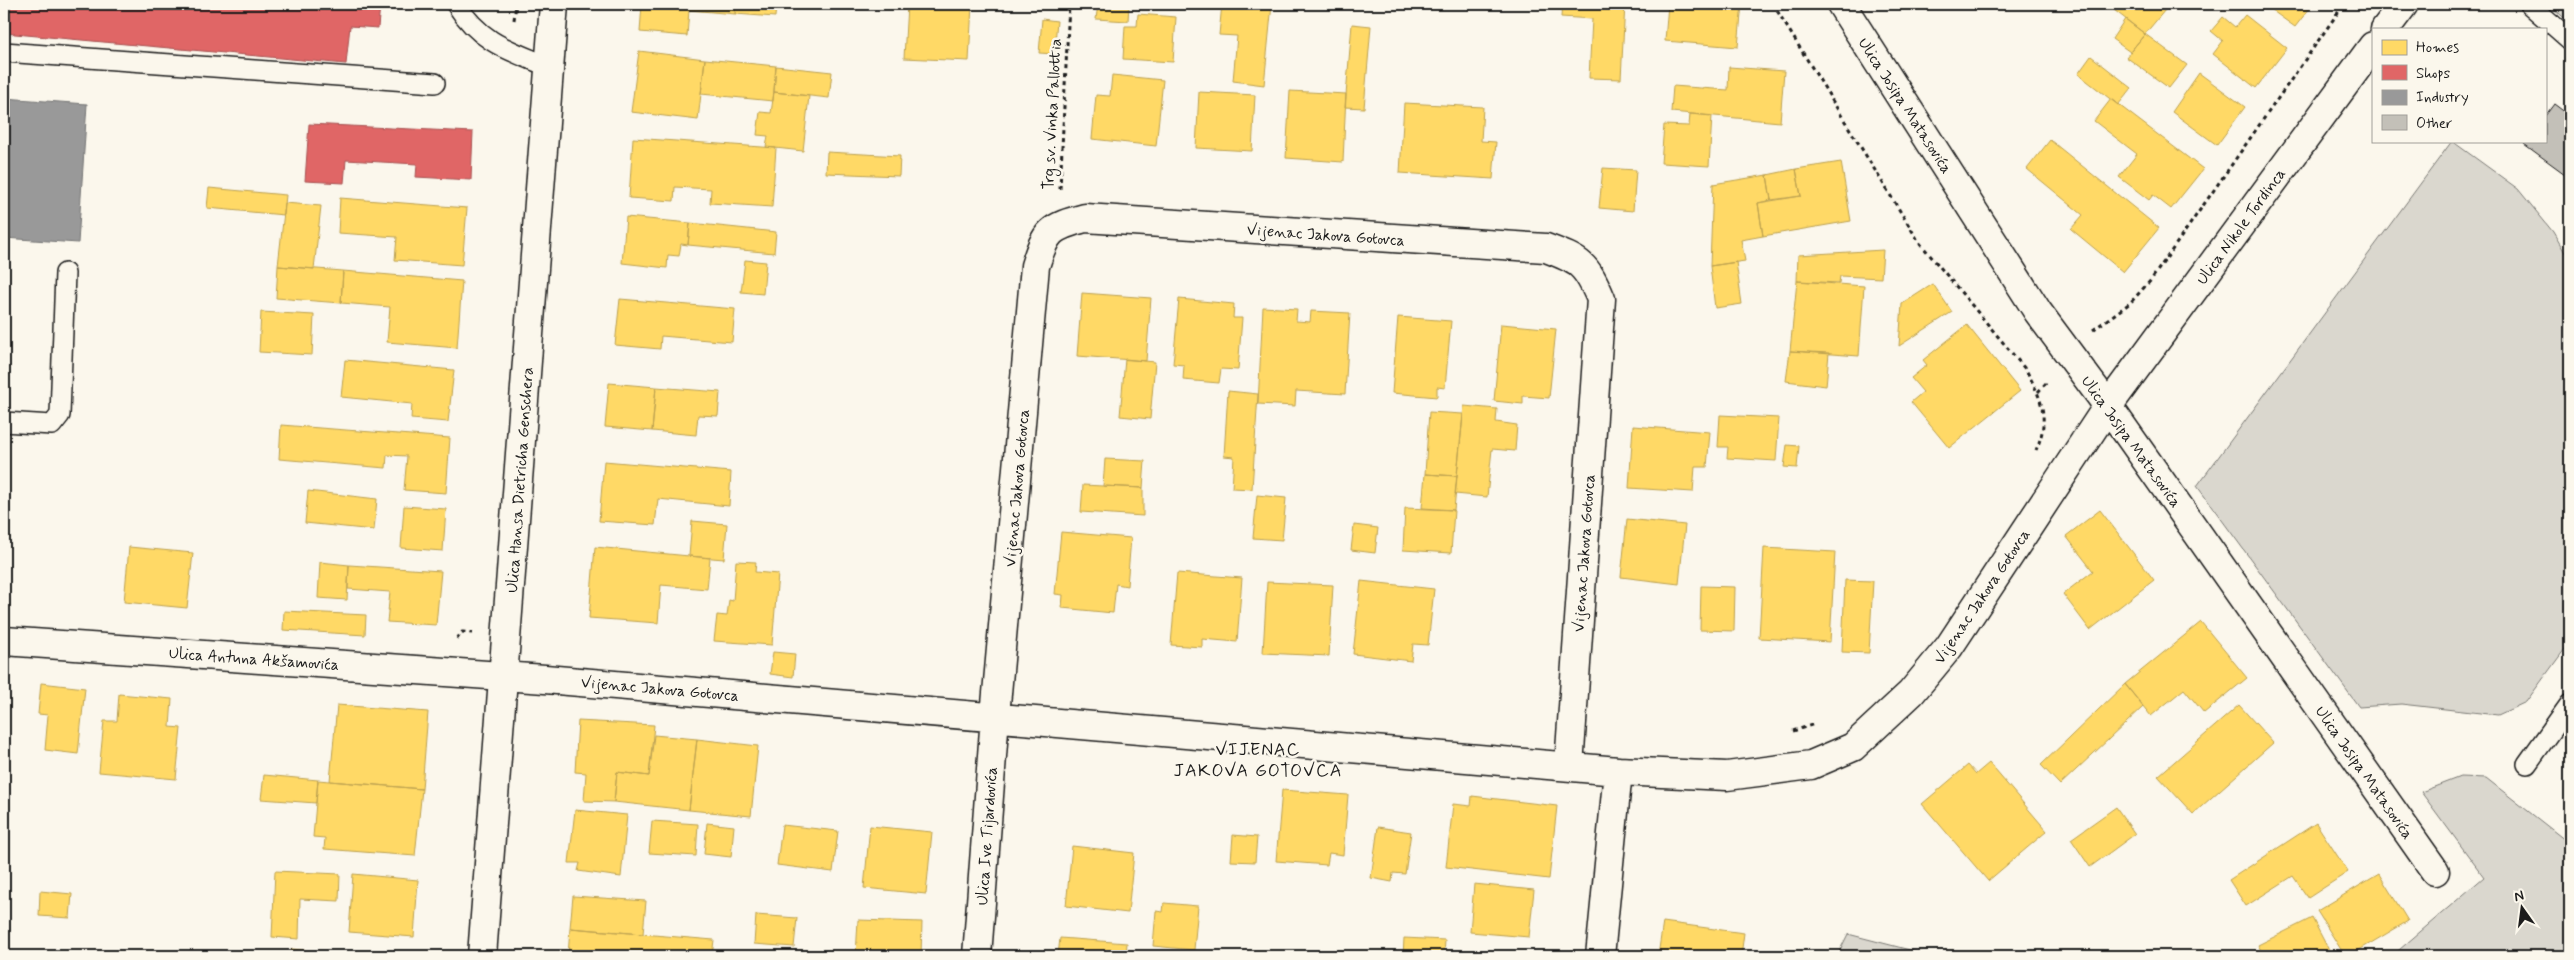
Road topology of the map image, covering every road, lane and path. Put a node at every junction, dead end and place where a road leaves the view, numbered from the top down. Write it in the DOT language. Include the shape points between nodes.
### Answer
graph roads {
  1 [pos="456,4"];
  2 [pos="554,4"];
  3 [pos="1069,4"];
  4 [pos="1773,4"];
  5 [pos="1841,4"];
  6 [pos="2344,4"];
  7 [pos="2404,4"];
  8 [pos="2529,4"];
  9 [pos="2386,28"];
  10 [pos="2570,40"];
  11 [pos="2372,47"];
  12 [pos="4,52"];
  13 [pos="550,67"];
  14 [pos="436,83"];
  15 [pos="1059,225"];
  16 [pos="66,273"];
  17 [pos="2070,356"];
  18 [pos="2038,392"];
  19 [pos="2108,406"];
  20 [pos="4,422"];
  21 [pos="2034,454"];
  22 [pos="4,642"];
  23 [pos="504,676"];
  24 [pos="2570,704"];
  25 [pos="996,716"];
  26 [pos="1820,722"];
  27 [pos="1785,732"];
  28 [pos="2527,764"];
  29 [pos="1569,766"];
  30 [pos="1618,771"];
  31 [pos="2435,871"];
  32 [pos="482,956"];
  33 [pos="977,956"];
  34 [pos="1600,956"];
  1 -- 13 [label="lane" via="467,22 491,42"];
  2 -- 13 [label="street, Ulica Hansa Dietricha Genschera"];
  3 -- 15 [label="path, Trg sv. Vinka Pallottia"];
  4 -- 18 [label="path" via="1919,242 2011,350"];
  5 -- 17 [label="street, Ulica Josipa Matasovića" via="2038,312"];
  6 -- 17 [label="path" via="2151,280 2119,312 2094,328"];
  7 -- 9 [label="street"];
  8 -- 10 [label="lane"];
  11 -- 19 [label="street, Ulica Nikole Tordinca"];
  12 -- 14 [label="lane"];
  13 -- 23 [label="street, Ulica Hansa Dietricha Genschera"];
  15 -- 25 [label="street, Vijenac Jakova Gotovca" via="1043,240 1035,266"];
  15 -- 29 [label="street, Vijenac Jakova Gotovca" via="1085,218 1546,248 1571,257 1589,272 1600,299"];
  16 -- 20 [label="lane" via="60,415 52,425"];
  17 -- 18 [label="path"];
  17 -- 19 [label="street, Ulica Josipa Matasovića"];
  18 -- 21 [label="path" via="2044,416 2043,434"];
  19 -- 30 [label="street, Vijenac Jakova Gotovca" via="1949,646 1911,693 1853,747 1811,765 1727,776"];
  19 -- 31 [label="street, Ulica Josipa Matasovića"];
  22 -- 23 [label="street, Ulica Antuna Akšamovića"];
  23 -- 25 [label="street, Vijenac Jakova Gotovca"];
  23 -- 32 [label="street, Ulica Hansa Dietricha Genschera"];
  24 -- 28 [label="lane"];
  25 -- 29 [label="street, Vijenac Jakova Gotovca"];
  25 -- 33 [label="street, Ulica Ive Tijardovića"];
  26 -- 27 [label="path"];
  29 -- 30 [label="street, Vijenac Jakova Gotovca"];
  30 -- 34 [label="street"];
}
